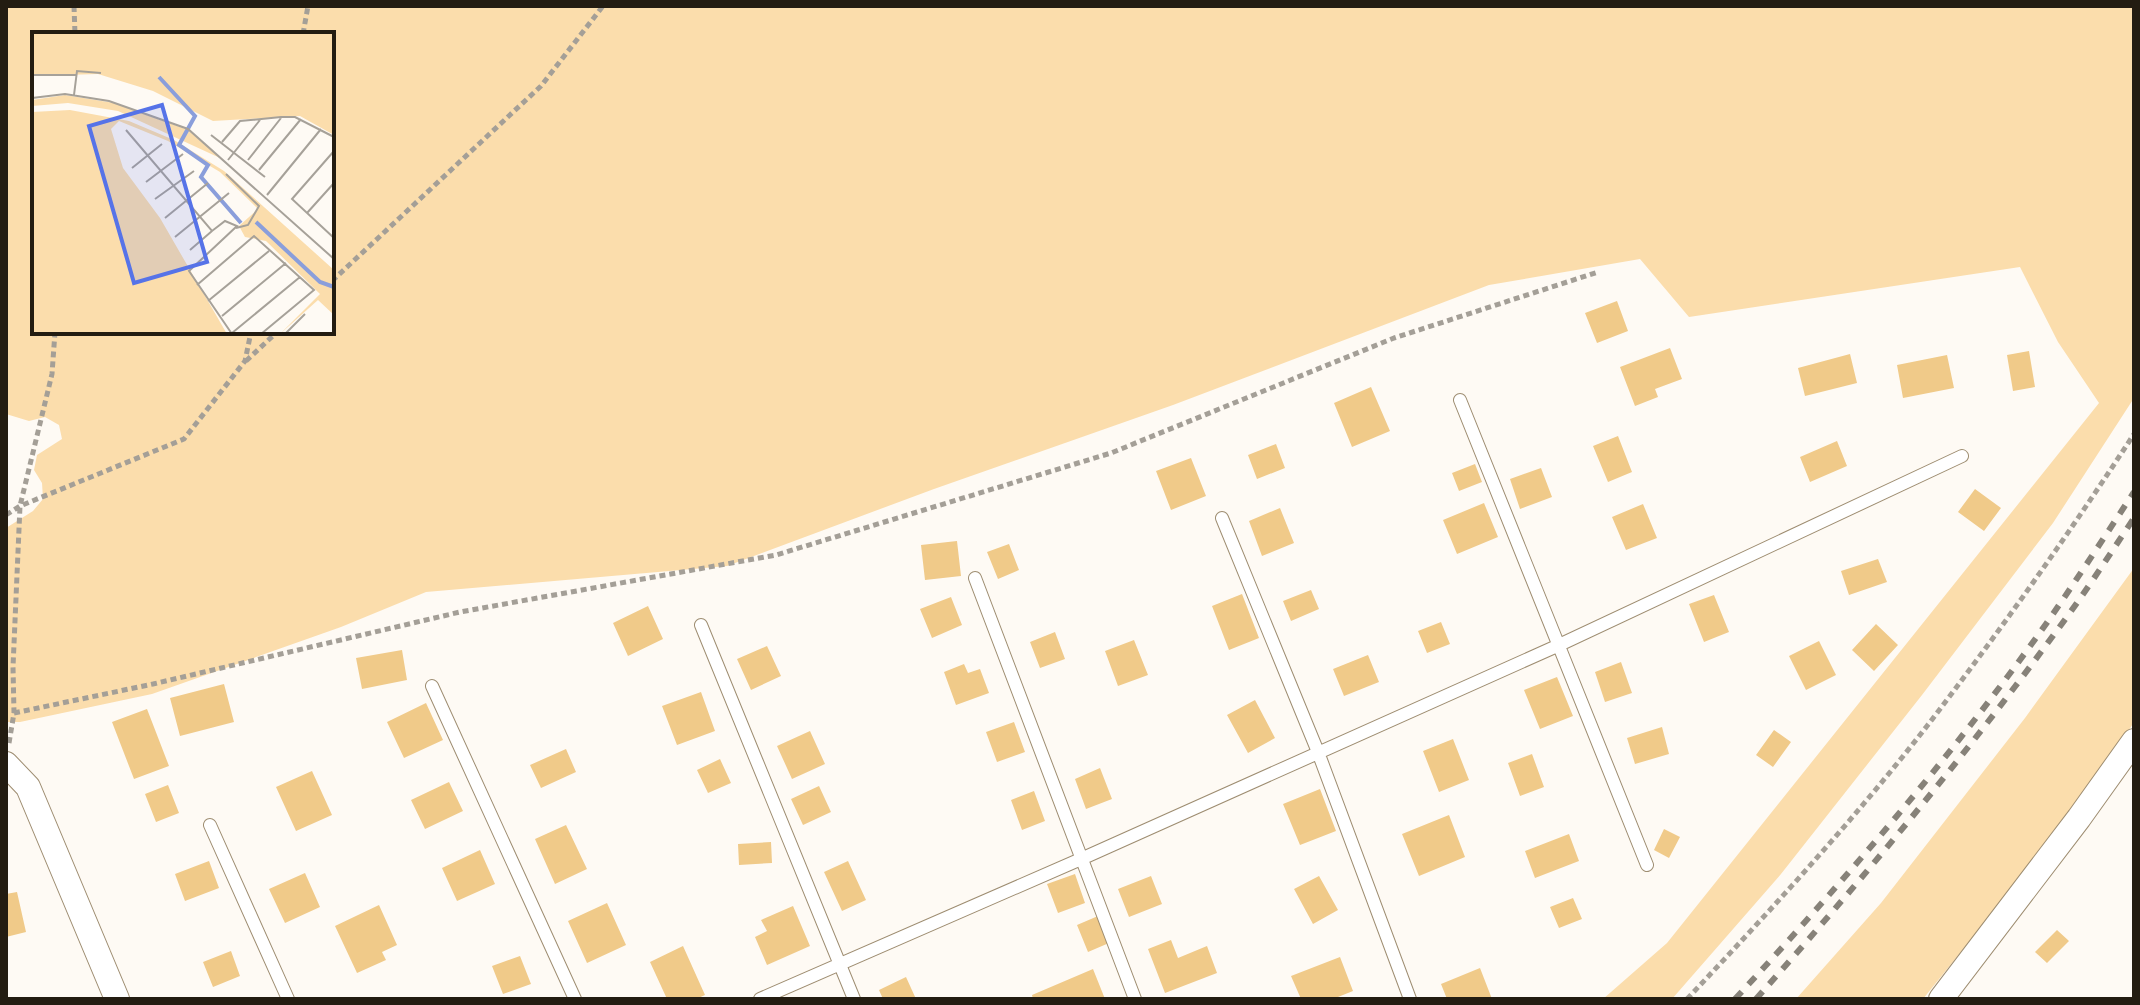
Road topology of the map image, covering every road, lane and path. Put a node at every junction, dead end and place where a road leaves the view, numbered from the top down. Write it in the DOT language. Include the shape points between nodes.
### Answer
graph roads {
  1 [pos="74,6"];
  2 [pos="308,6"];
  3 [pos="603,6"];
  4 [pos="75,32"];
  5 [pos="303,32"];
  6 [pos="1598,272"];
  7 [pos="334,279"];
  8 [pos="55,334"];
  9 [pos="251,334"];
  10 [pos="275,334"];
  11 [pos="245,361"];
  12 [pos="1460,400"];
  13 [pos="2134,434"];
  14 [pos="1962,456"];
  15 [pos="20,506"];
  16 [pos="6,515"];
  17 [pos="1222,518"];
  18 [pos="975,578"];
  19 [pos="701,625"];
  20 [pos="1557,646"];
  21 [pos="432,686"];
  22 [pos="14,713"];
  23 [pos="2134,741"];
  24 [pos="1318,752"];
  25 [pos="7,754"];
  26 [pos="210,825"];
  27 [pos="1081,859"];
  28 [pos="1647,865"];
  29 [pos="838,964"];
  30 [pos="117,999"];
  31 [pos="288,999"];
  32 [pos="575,999"];
  33 [pos="760,999"];
  34 [pos="854,999"];
  35 [pos="1135,999"];
  36 [pos="1410,999"];
  37 [pos="1687,999"];
  38 [pos="1941,999"];
  1 -- 4 [label="path"];
  2 -- 5 [label="path"];
  3 -- 7 [label="path" via="541,86"];
  6 -- 22 [label="path" via="1394,338 1111,453 776,555 460,612"];
  8 -- 15 [label="path" via="52,374"];
  9 -- 11 [label="path"];
  10 -- 11 [label="path"];
  11 -- 15 [label="path" via="184,439"];
  12 -- 20 [label="lane"];
  13 -- 37 [label="path" via="2069,533 1925,727 1790,889"];
  14 -- 20 [label="lane"];
  15 -- 16 [label="path"];
  15 -- 22 [label="path"];
  17 -- 24 [label="lane"];
  18 -- 27 [label="lane"];
  19 -- 29 [label="lane"];
  20 -- 24 [label="lane"];
  20 -- 28 [label="lane"];
  21 -- 32 [label="lane"];
  22 -- 25 [label="path"];
  23 -- 38 [label="street"];
  24 -- 27 [label="lane"];
  24 -- 36 [label="lane"];
  25 -- 30 [label="street" via="28,787"];
  26 -- 31 [label="lane"];
  27 -- 29 [label="lane"];
  27 -- 35 [label="lane"];
  29 -- 33 [label="lane"];
  29 -- 34 [label="lane"];
}
